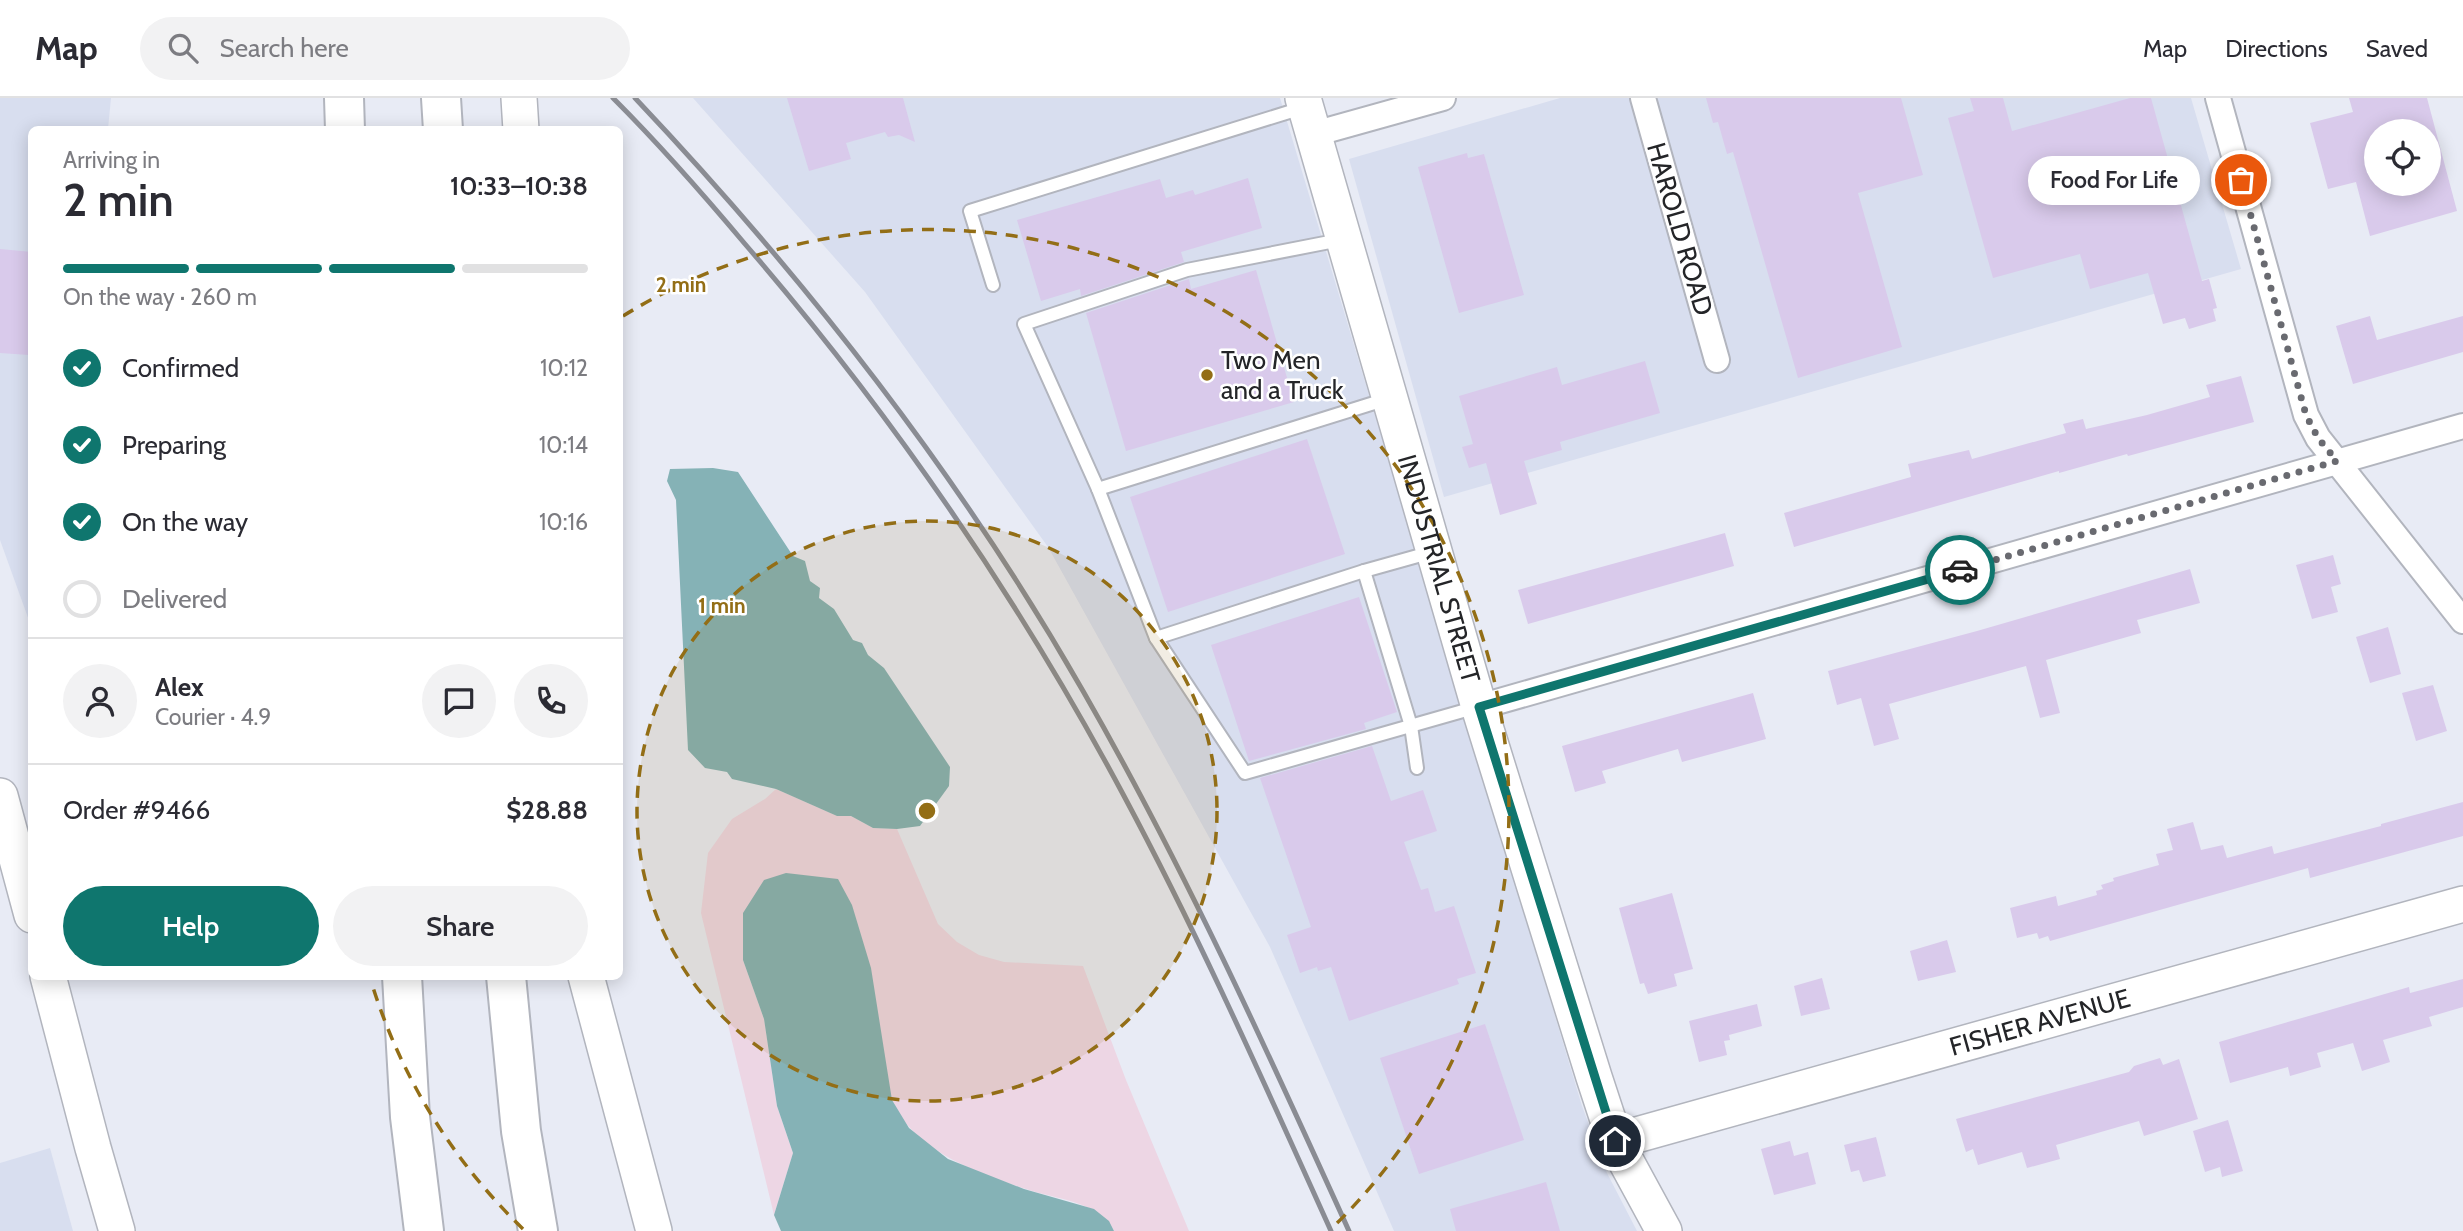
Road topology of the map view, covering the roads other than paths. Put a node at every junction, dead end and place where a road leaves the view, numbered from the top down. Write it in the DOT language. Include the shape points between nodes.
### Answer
graph roads {
  1 [pos="344,98"];
  2 [pos="441,98"];
  3 [pos="519,98"];
  4 [pos="1443,98"];
  5 [pos="1643,98"];
  6 [pos="2218,98"];
  7 [pos="1308,113"];
  8 [pos="345,126"];
  9 [pos="443,126"];
  10 [pos="521,126"];
  11 [pos="1344,239"];
  12 [pos="993,285"];
  13 [pos="1717,360"];
  14 [pos="1390,398"];
  15 [pos="2463,426"];
  16 [pos="2337,461"];
  17 [pos="1098,489"];
  18 [pos="1434,552"];
  19 [pos="1364,571"];
  20 [pos="2463,621"];
  21 [pos="1156,638"];
  22 [pos="1479,707"];
  23 [pos="1411,726"];
  24 [pos="1417,768"];
  25 [pos="0,796"];
  26 [pos="28,900"];
  27 [pos="2463,904"];
  28 [pos="49,980"];
  29 [pos="402,980"];
  30 [pos="506,980"];
  31 [pos="587,980"];
  32 [pos="1615,1141"];
  33 [pos="117,1231"];
  34 [pos="424,1231"];
  35 [pos="538,1231"];
  36 [pos="654,1231"];
  37 [pos="1664,1231"];
  1 -- 8 [label="highway"];
  2 -- 9 [label="highway"];
  3 -- 10 [label="street"];
  4 -- 7 [label="street"];
  5 -- 13 [label="street, HAROLD ROAD"];
  6 -- 16 [label="street" via="2306,415"];
  7 -- 11 [label="street, INDUSTRIAL STREET"];
  7 -- 12 [label="lane" via="970,211"];
  11 -- 14 [label="street, INDUSTRIAL STREET"];
  11 -- 17 [label="lane" via="1186,270 1024,324"];
  14 -- 17 [label="lane"];
  14 -- 18 [label="street, INDUSTRIAL STREET"];
  15 -- 16 [label="street"];
  16 -- 20 [label="street"];
  16 -- 22 [label="street"];
  17 -- 21 [label="lane"];
  18 -- 19 [label="lane"];
  18 -- 22 [label="street, INDUSTRIAL STREET"];
  19 -- 21 [label="lane"];
  19 -- 23 [label="lane"];
  21 -- 23 [label="lane" via="1245,773"];
  22 -- 23 [label="lane"];
  22 -- 32 [label="street, INDUSTRIAL STREET"];
  23 -- 24 [label="lane"];
  25 -- 26 [label="street"];
  27 -- 32 [label="street, FISHER AVENUE"];
  28 -- 33 [label="street"];
  29 -- 34 [label="highway" via="410,1117"];
  30 -- 35 [label="highway" via="521,1131"];
  31 -- 36 [label="street"];
  32 -- 37 [label="street, INDUSTRIAL STREET"];
}
